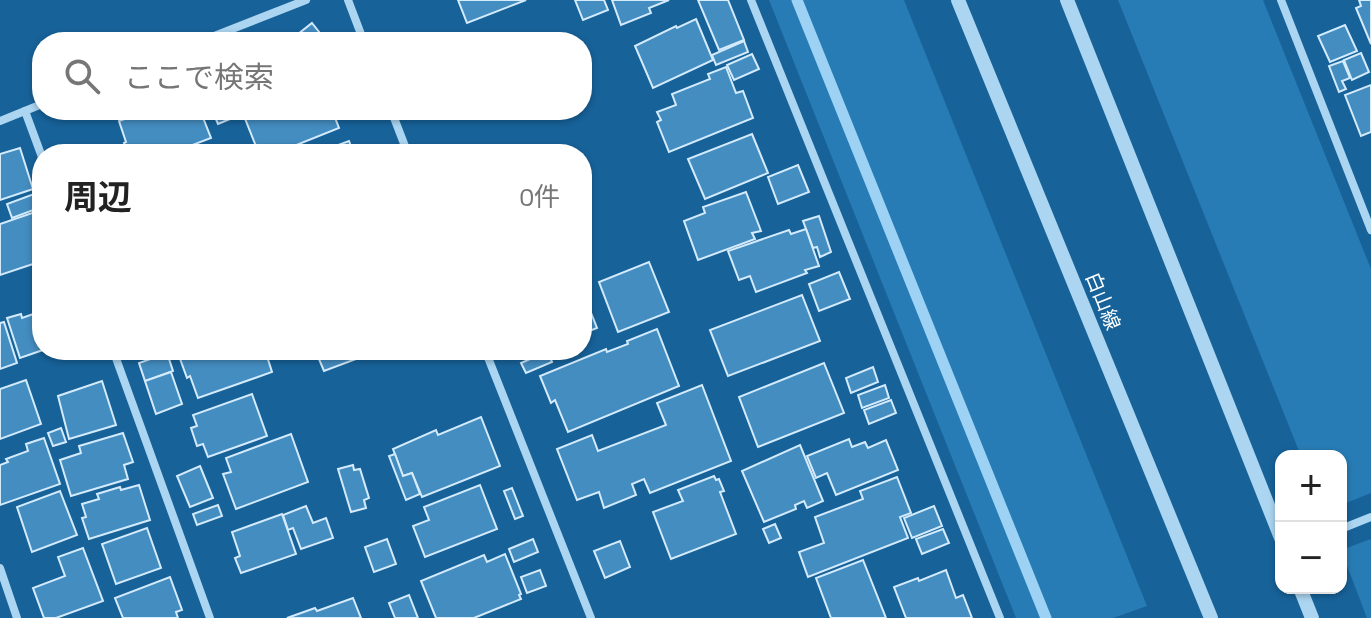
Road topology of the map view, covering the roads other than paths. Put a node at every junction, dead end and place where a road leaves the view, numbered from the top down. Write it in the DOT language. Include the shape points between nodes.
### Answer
graph roads {
  1 [pos="306,0"];
  2 [pos="348,0"];
  3 [pos="751,0"];
  4 [pos="958,0"];
  5 [pos="1067,0"];
  6 [pos="1281,0"];
  7 [pos="224,32"];
  8 [pos="360,32"];
  9 [pos="32,108"];
  10 [pos="25,111"];
  11 [pos="395,120"];
  12 [pos="0,121"];
  13 [pos="37,144"];
  14 [pos="404,144"];
  15 [pos="1371,230"];
  16 [pos="117,360"];
  17 [pos="489,360"];
  18 [pos="1371,517"];
  19 [pos="1275,523"];
  20 [pos="1347,527"];
  21 [pos="0,568"];
  22 [pos="1302,594"];
  23 [pos="17,618"];
  24 [pos="210,618"];
  25 [pos="591,618"];
  26 [pos="1000,618"];
  27 [pos="1211,618"];
  28 [pos="1312,618"];
  1 -- 7 [label="street"];
  2 -- 8 [label="street"];
  3 -- 26 [label="street"];
  4 -- 27 [label="street, 白山線"];
  5 -- 19 [label="street"];
  6 -- 15 [label="street"];
  9 -- 10 [label="street"];
  10 -- 12 [label="street"];
  10 -- 13 [label="street"];
  11 -- 14 [label="street"];
  16 -- 24 [label="street"];
  17 -- 25 [label="street"];
  18 -- 20 [label="street"];
  21 -- 23 [label="street"];
  22 -- 28 [label="street"];
}
